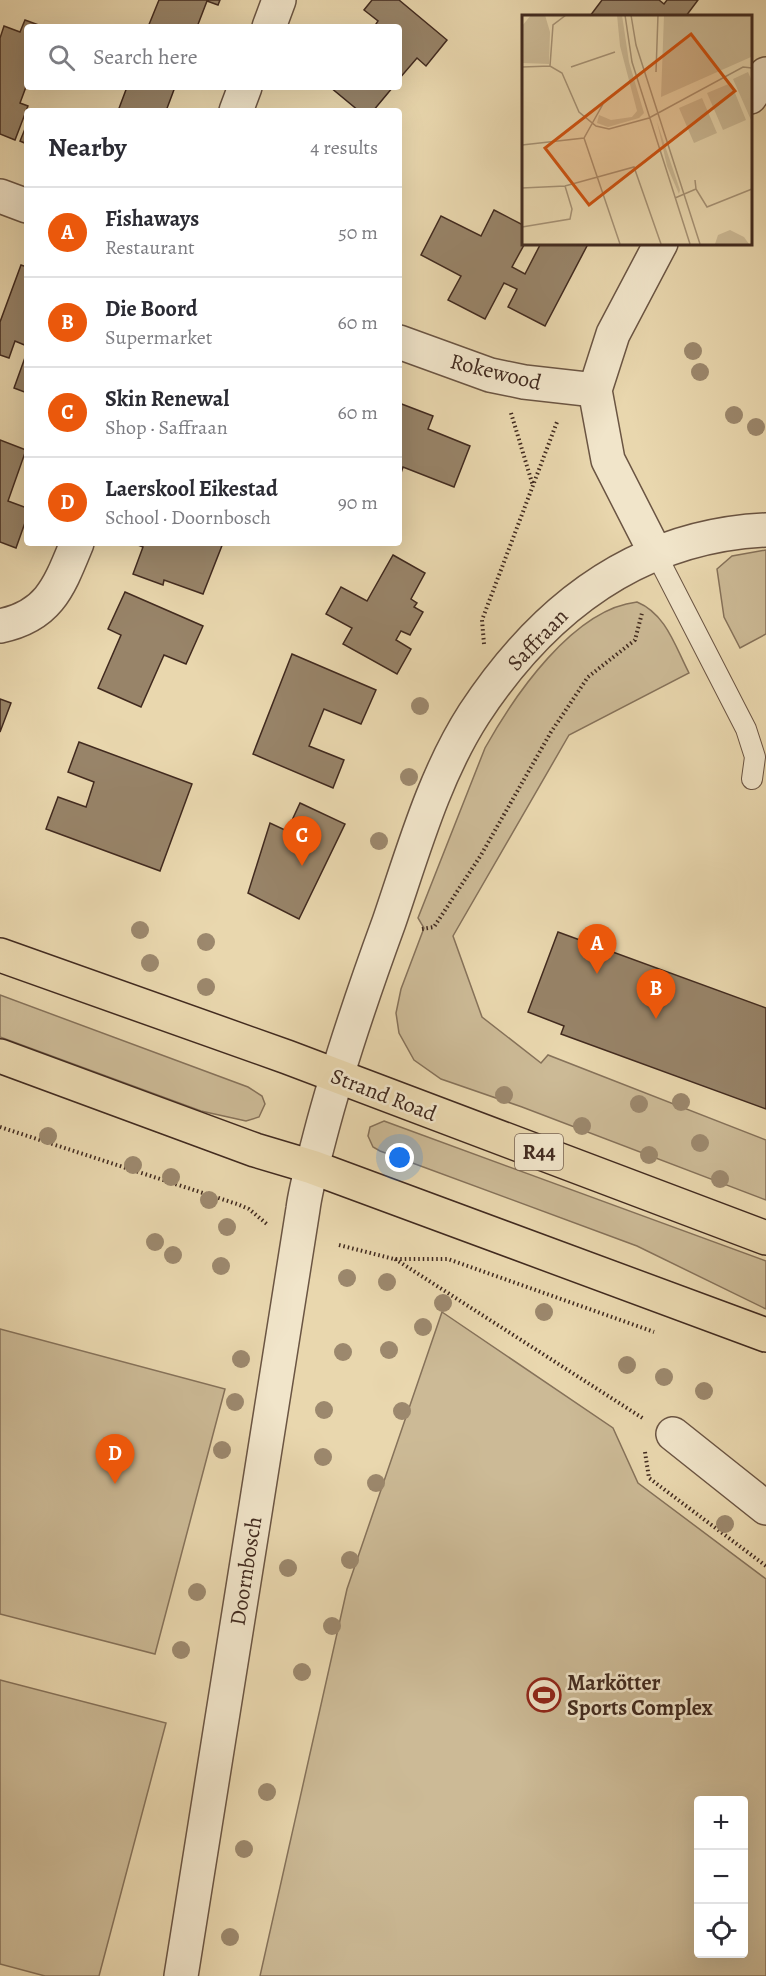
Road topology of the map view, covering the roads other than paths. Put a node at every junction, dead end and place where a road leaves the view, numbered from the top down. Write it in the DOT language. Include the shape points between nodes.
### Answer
graph roads {
  1 [pos="279,0"];
  2 [pos="270,24"];
  3 [pos="766,74"];
  4 [pos="244,90"];
  5 [pos="751,96"];
  6 [pos="237,108"];
  7 [pos="0,196"];
  8 [pos="24,205"];
  9 [pos="660,244"];
  10 [pos="402,343"];
  11 [pos="595,390"];
  12 [pos="766,530"];
  13 [pos="76,546"];
  14 [pos="656,554"];
  15 [pos="0,626"];
  16 [pos="752,779"];
  17 [pos="0,955"];
  18 [pos="0,1056"];
  19 [pos="336,1076"];
  20 [pos="312,1167"];
  21 [pos="766,1238"];
  22 [pos="766,1335"];
  23 [pos="658,1441"];
  24 [pos="766,1508"];
  25 [pos="181,1976"];
  1 -- 2 [label="street"];
  3 -- 5 [label="street"];
  4 -- 6 [label="street"];
  7 -- 8 [label="street"];
  9 -- 11 [label="street" via="613,334"];
  10 -- 11 [label="street, Rokewood" via="490,375"];
  11 -- 14 [label="street" via="608,460"];
  12 -- 14 [label="street" via="696,541"];
  13 -- 15 [label="street" via="59,584 42,608 23,621"];
  14 -- 16 [label="lane" via="746,729 755,757"];
  14 -- 19 [label="street, Saffraan" via="620,569 555,618 508,668 472,716 424,822"];
  17 -- 19 [label="main road, Strand Road / R44"];
  18 -- 20 [label="main road" via="255,1150"];
  19 -- 20 [label="street, Saffraan"];
  19 -- 21 [label="main road, Strand Road / R44"];
  20 -- 22 [label="main road"];
  20 -- 25 [label="street, Doornbosch"];
  23 -- 24 [label="street"];
}
